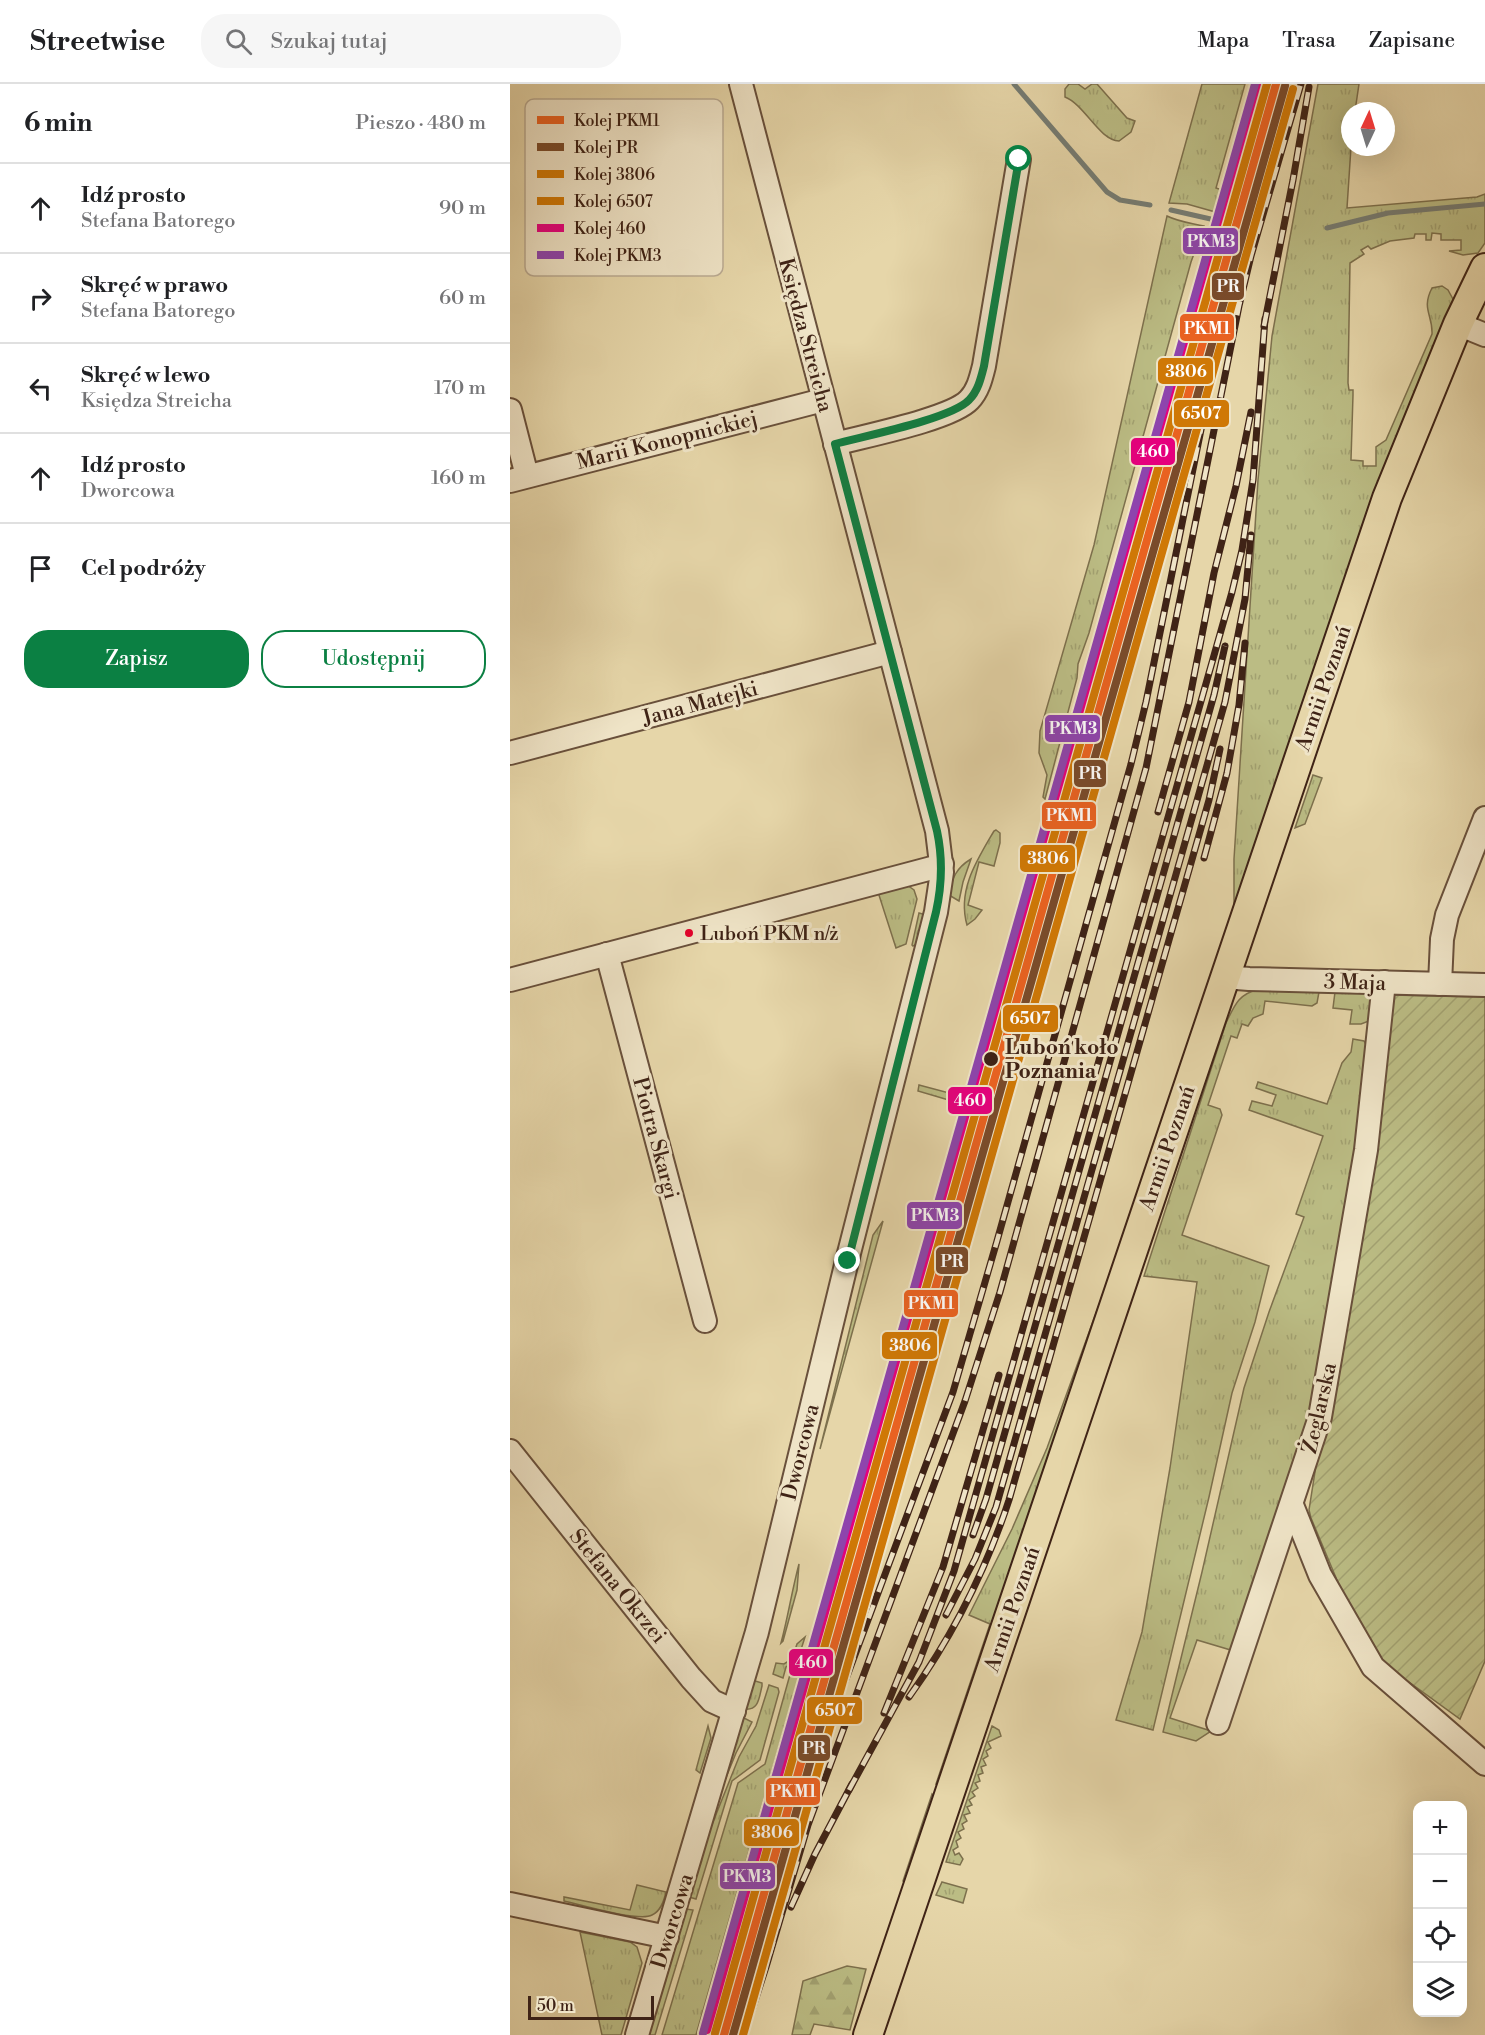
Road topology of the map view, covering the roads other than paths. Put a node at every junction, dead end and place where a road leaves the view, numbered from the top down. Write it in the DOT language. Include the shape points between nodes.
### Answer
graph roads {
  1 [pos="741,84"];
  2 [pos="1019,159"];
  3 [pos="1485,268"];
  4 [pos="1458,324"];
  5 [pos="1485,335"];
  6 [pos="823,399"];
  7 [pos="510,410"];
  8 [pos="835,444"];
  9 [pos="519,478"];
  10 [pos="890,652"];
  11 [pos="510,753"];
  12 [pos="1485,818"];
  13 [pos="942,864"];
  14 [pos="607,954"];
  15 [pos="1225,976"];
  16 [pos="510,980"];
  17 [pos="1384,982"];
  18 [pos="1440,984"];
  19 [pos="1485,985"];
  20 [pos="705,1321"];
  21 [pos="510,1451"];
  22 [pos="1292,1504"];
  23 [pos="734,1711"];
  24 [pos="1218,1723"];
  25 [pos="1485,1764"];
  26 [pos="510,1904"];
  27 [pos="667,1937"];
  28 [pos="637,2035"];
  29 [pos="868,2035"];
  1 -- 6 [label="street, Księdza Streicha"];
  2 -- 8 [label="street" via="984,366 975,392 969,401 942,415"];
  3 -- 4 [label="main road, Armii Poznań"];
  4 -- 5 [label="street"];
  4 -- 15 [label="main road, Armii Poznań" via="1387,498"];
  6 -- 8 [label="street, Księdza Streicha"];
  6 -- 9 [label="street, Marii Konopnickiej"];
  7 -- 9 [label="street"];
  8 -- 10 [label="street, Księdza Streicha"];
  10 -- 11 [label="street, Jana Matejki"];
  10 -- 13 [label="street, Księdza Streicha" via="937,831"];
  12 -- 18 [label="street" via="1447,915"];
  13 -- 14 [label="street"];
  13 -- 23 [label="street, Dworcowa" via="934,920"];
  14 -- 16 [label="street"];
  14 -- 20 [label="street, Piotra Skargi"];
  15 -- 17 [label="street, 3 Maja"];
  15 -- 29 [label="main road, Armii Poznań"];
  17 -- 18 [label="street, 3 Maja"];
  17 -- 22 [label="street, Żeglarska" via="1366,1150 1324,1398"];
  18 -- 19 [label="street, 3 Maja"];
  21 -- 23 [label="street, Stefana Okrzei" via="691,1678 712,1701"];
  22 -- 24 [label="street, Żeglarska"];
  22 -- 25 [label="street" via="1320,1575 1373,1667"];
  23 -- 27 [label="street, Dworcowa"];
  26 -- 27 [label="street"];
  27 -- 28 [label="street, Dworcowa"];
}
